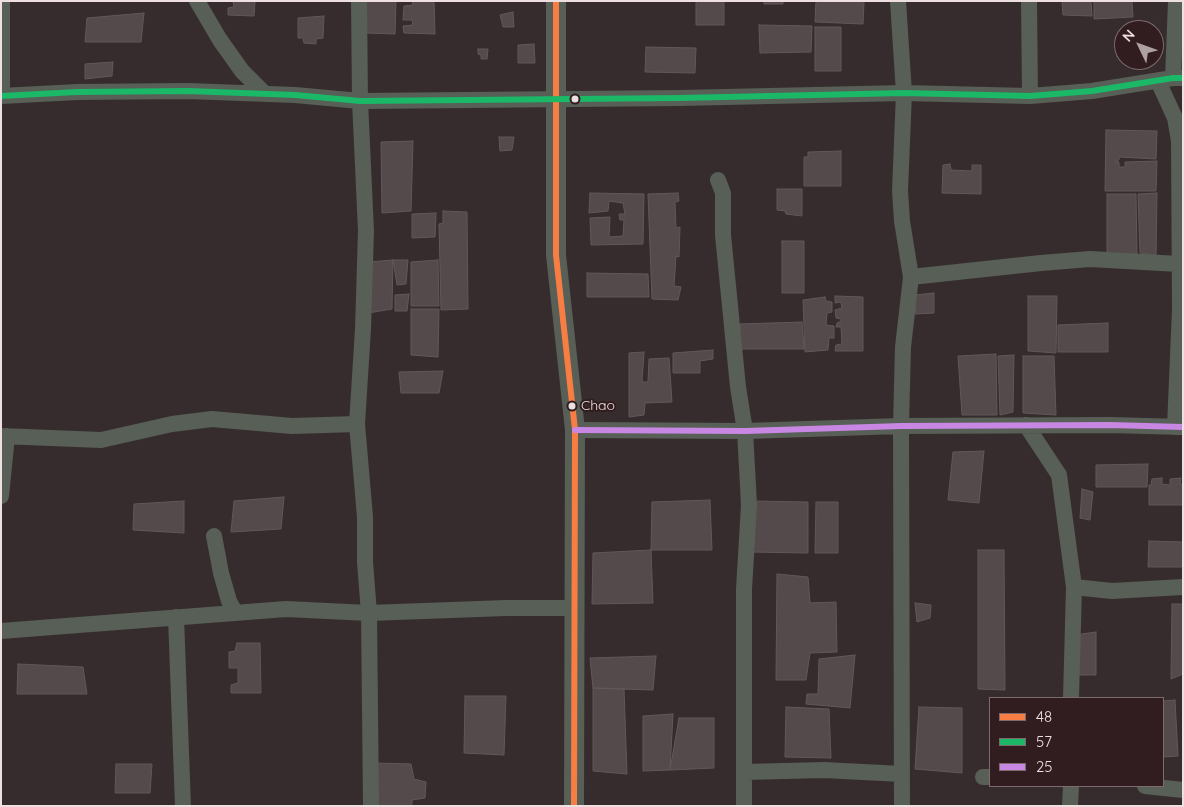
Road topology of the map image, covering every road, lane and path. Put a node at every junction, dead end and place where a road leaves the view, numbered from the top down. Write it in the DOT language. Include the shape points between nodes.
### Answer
graph roads {
  1 [pos="2,1"];
  2 [pos="197,1"];
  3 [pos="359,1"];
  4 [pos="556,1"];
  5 [pos="898,1"];
  6 [pos="1029,1"];
  7 [pos="1176,1"];
  8 [pos="1171,79"];
  9 [pos="904,93"];
  10 [pos="265,94"];
  11 [pos="2,96"];
  12 [pos="1030,96"];
  13 [pos="556,98"];
  14 [pos="360,101"];
  15 [pos="718,180"];
  16 [pos="1179,264"];
  17 [pos="911,277"];
  18 [pos="357,424"];
  19 [pos="1026,425"];
  20 [pos="901,426"];
  21 [pos="1179,427"];
  22 [pos="575,430"];
  23 [pos="744,431"];
  24 [pos="4,436"];
  25 [pos="1,496"];
  26 [pos="214,536"];
  27 [pos="1074,587"];
  28 [pos="1183,587"];
  29 [pos="575,608"];
  30 [pos="235,612"];
  31 [pos="369,613"];
  32 [pos="176,617"];
  33 [pos="1,631"];
  34 [pos="1072,697"];
  35 [pos="745,772"];
  36 [pos="902,774"];
  37 [pos="1071,787"];
  38 [pos="1154,787"];
  39 [pos="1183,790"];
  40 [pos="183,806"];
  41 [pos="371,806"];
  42 [pos="574,806"];
  43 [pos="744,806"];
  44 [pos="902,806"];
  45 [pos="1070,806"];
  1 -- 11 [label="street"];
  2 -- 10 [label="street" via="242,71"];
  3 -- 14 [label="street"];
  4 -- 13 [label="street"];
  5 -- 9 [label="street"];
  6 -- 12 [label="street"];
  7 -- 8 [label="street"];
  8 -- 12 [label="street"];
  8 -- 16 [label="street" via="1179,142"];
  9 -- 12 [label="street"];
  9 -- 13 [label="street"];
  9 -- 17 [label="street" via="900,191"];
  10 -- 11 [label="street" via="188,91"];
  10 -- 14 [label="street"];
  13 -- 14 [label="street"];
  13 -- 22 [label="street" via="556,255"];
  14 -- 18 [label="street" via="366,231"];
  15 -- 23 [label="street" via="723,193 723,235"];
  16 -- 17 [label="street" via="1090,259"];
  16 -- 21 [label="street"];
  17 -- 20 [label="street" via="903,347"];
  18 -- 24 [label="street" via="292,426 212,419 100,440"];
  18 -- 31 [label="street"];
  19 -- 20 [label="street"];
  19 -- 21 [label="street"];
  19 -- 27 [label="street" via="1058,475"];
  20 -- 23 [label="street"];
  20 -- 36 [label="street"];
  22 -- 23 [label="street"];
  22 -- 29 [label="street"];
  23 -- 35 [label="street" via="749,505 744,589"];
  24 -- 25 [label="street"];
  26 -- 30 [label="street" via="221,573"];
  27 -- 28 [label="street" via="1112,591"];
  27 -- 34 [label="street"];
  29 -- 31 [label="street"];
  29 -- 42 [label="street"];
  30 -- 31 [label="street" via="286,609"];
  30 -- 32 [label="street"];
  31 -- 41 [label="street"];
  32 -- 33 [label="street"];
  32 -- 40 [label="street"];
  35 -- 36 [label="street" via="824,770"];
  35 -- 43 [label="street"];
  36 -- 44 [label="street"];
  37 -- 45 [label="street"];
  38 -- 39 [label="street"];
}
